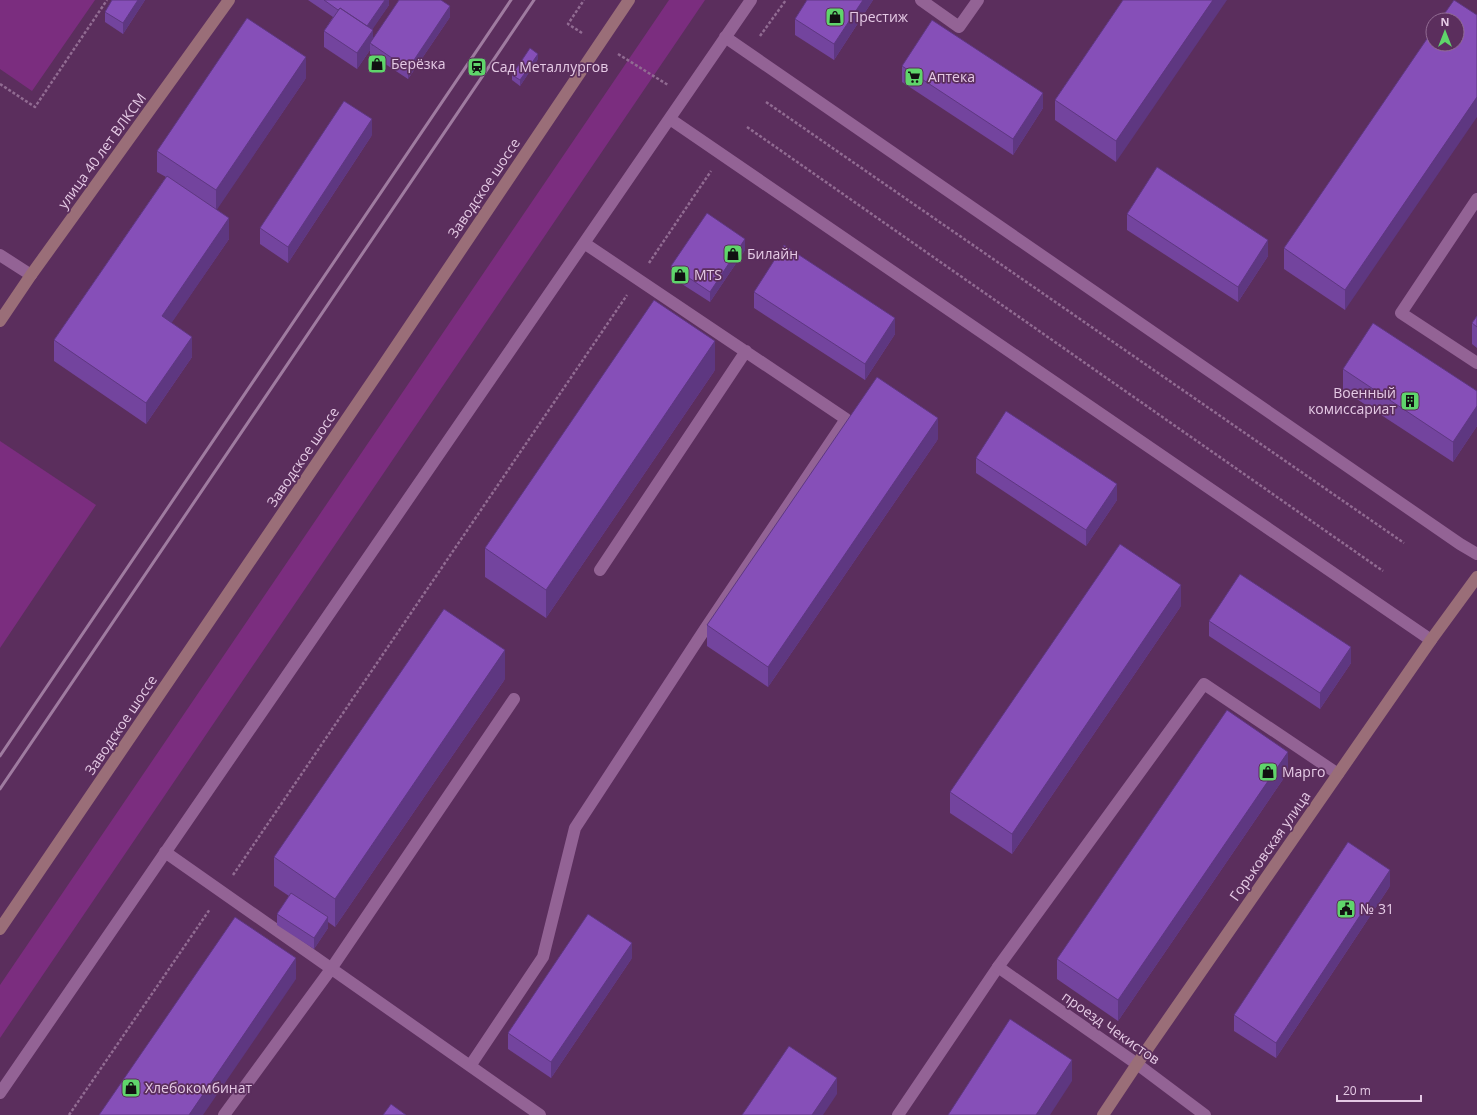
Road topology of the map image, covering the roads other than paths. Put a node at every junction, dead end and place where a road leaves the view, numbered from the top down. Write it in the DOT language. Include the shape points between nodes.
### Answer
graph roads {
  1 [pos="229,0"];
  2 [pos="629,0"];
  3 [pos="751,0"];
  4 [pos="921,0"];
  5 [pos="978,0"];
  6 [pos="725,37"];
  7 [pos="670,119"];
  8 [pos="1477,199"];
  9 [pos="584,244"];
  10 [pos="0,255"];
  11 [pos="31,275"];
  12 [pos="0,321"];
  13 [pos="746,351"];
  14 [pos="1477,363"];
  15 [pos="1477,554"];
  16 [pos="600,570"];
  17 [pos="1477,577"];
  18 [pos="1431,640"];
  19 [pos="514,699"];
  20 [pos="1338,774"];
  21 [pos="165,852"];
  22 [pos="0,929"];
  23 [pos="998,967"];
  24 [pos="331,969"];
  25 [pos="1137,1064"];
  26 [pos="470,1066"];
  27 [pos="0,1093"];
  28 [pos="224,1115"];
  29 [pos="540,1115"];
  30 [pos="898,1115"];
  31 [pos="1103,1115"];
  32 [pos="1205,1115"];
  1 -- 11 [label="main road, улица 40 лет ВЛКСМ"];
  2 -- 22 [label="main road, Заводское шоссе"];
  3 -- 6 [label="street"];
  4 -- 5 [label="street" via="960,27"];
  6 -- 7 [label="street"];
  6 -- 15 [label="street"];
  7 -- 9 [label="street"];
  7 -- 18 [label="street"];
  8 -- 14 [label="street" via="1401,313"];
  9 -- 13 [label="street"];
  9 -- 21 [label="street"];
  10 -- 11 [label="street"];
  11 -- 12 [label="main road, улица 40 лет ВЛКСМ"];
  13 -- 16 [label="street"];
  13 -- 26 [label="street" via="846,419 575,828 543,957"];
  17 -- 18 [label="main road, Горьковская улица"];
  18 -- 20 [label="main road, Горьковская улица"];
  19 -- 24 [label="street"];
  20 -- 23 [label="street" via="1204,684"];
  20 -- 25 [label="main road, Горьковская улица"];
  21 -- 24 [label="street"];
  21 -- 27 [label="street"];
  23 -- 25 [label="street, проезд Чекистов"];
  23 -- 30 [label="street"];
  24 -- 26 [label="street"];
  24 -- 28 [label="street"];
  25 -- 31 [label="main road, Горьковская улица"];
  25 -- 32 [label="street, проезд Чекистов"];
  26 -- 29 [label="street"];
}
